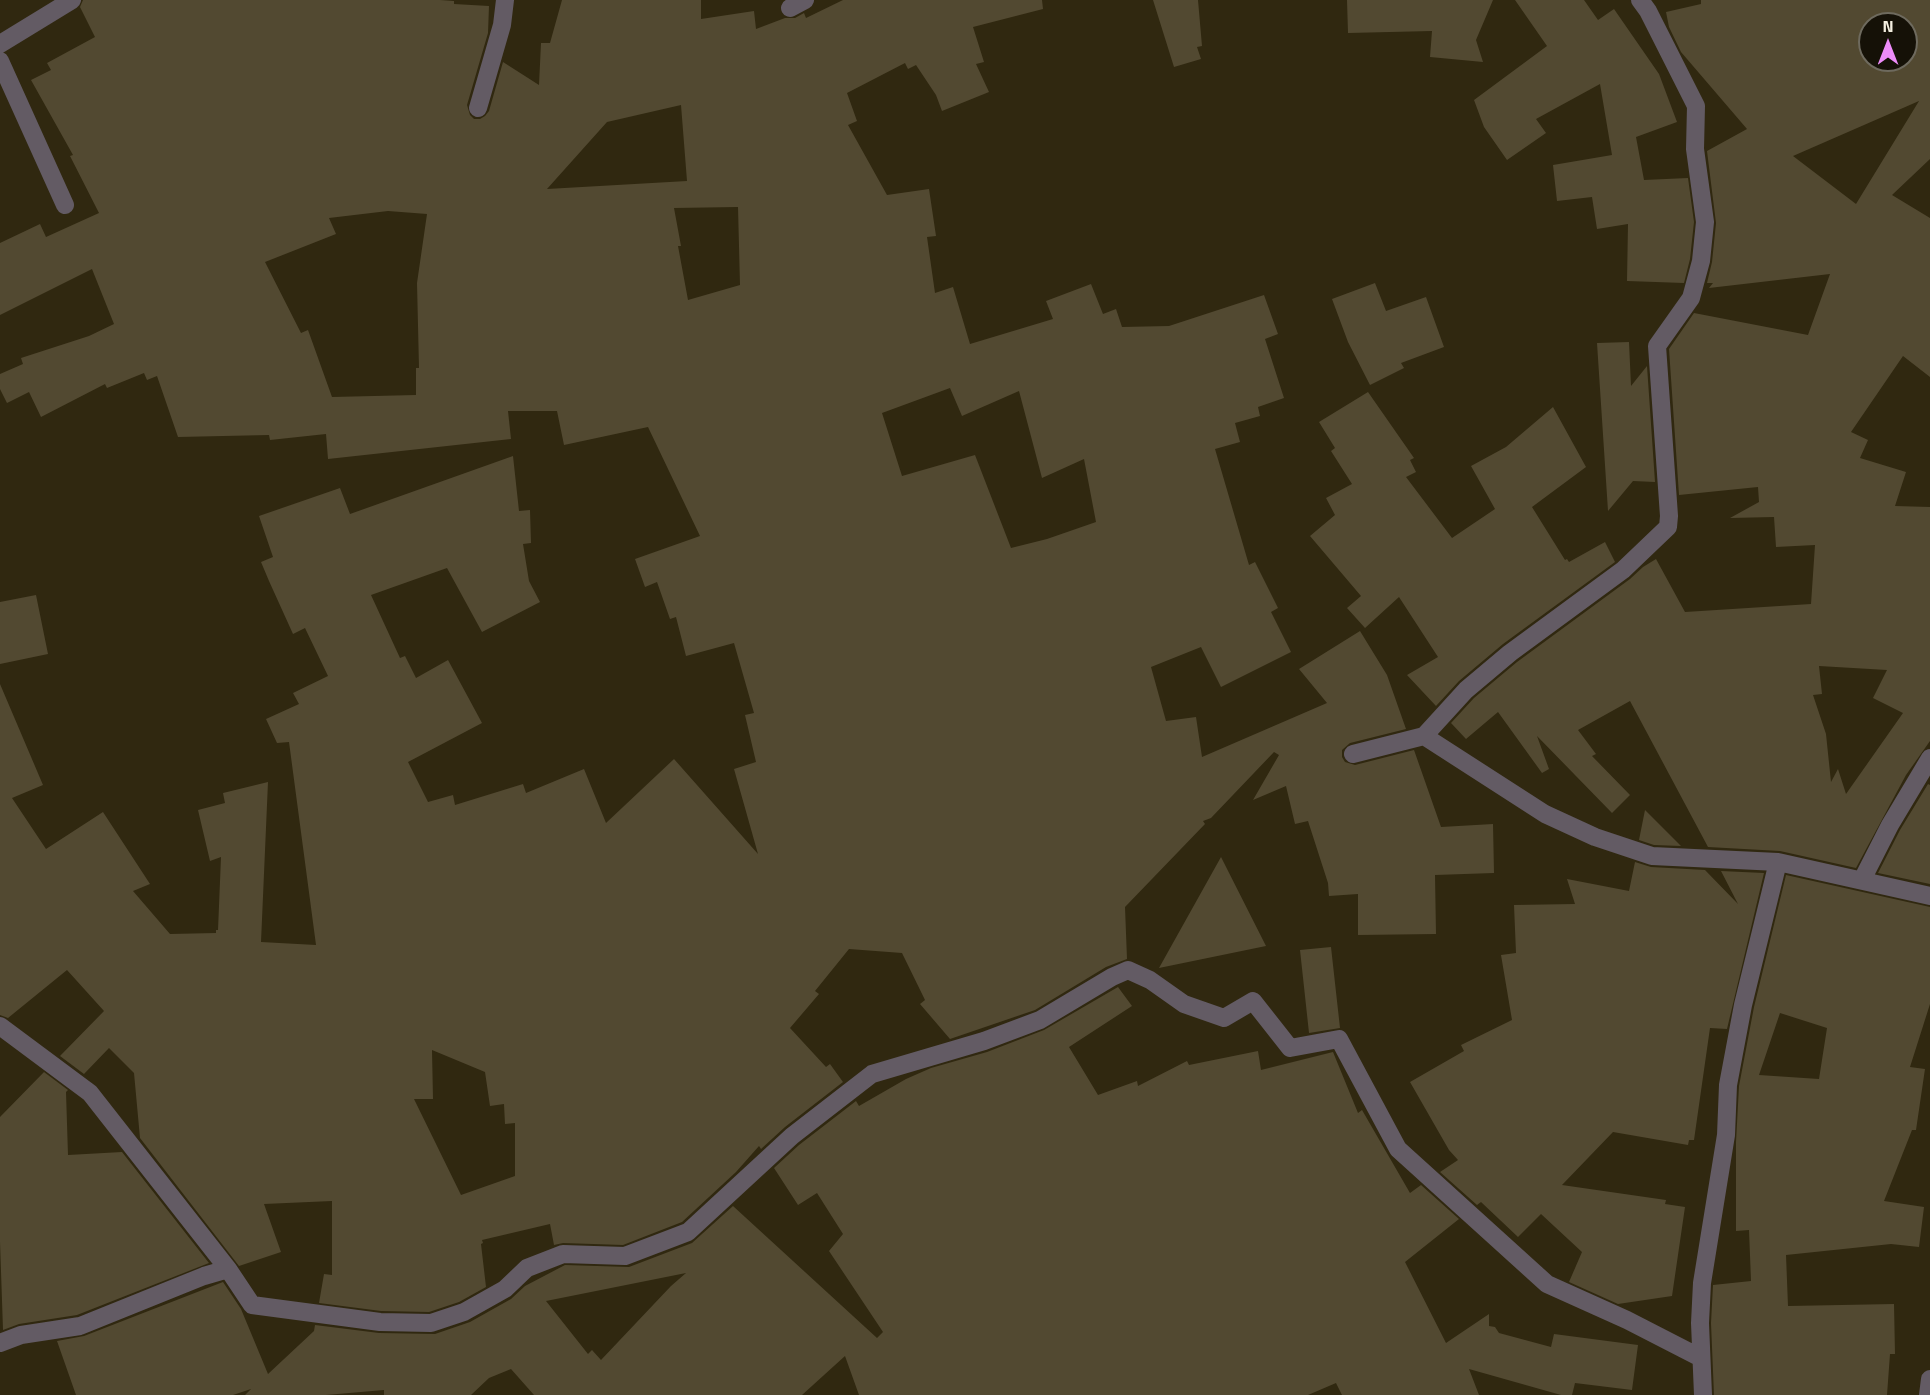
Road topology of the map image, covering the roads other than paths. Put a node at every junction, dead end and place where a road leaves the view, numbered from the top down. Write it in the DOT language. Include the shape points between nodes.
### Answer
graph roads {
  1 [pos="72,0"];
  2 [pos="505,0"];
  3 [pos="1640,0"];
  4 [pos="0,44"];
  5 [pos="0,61"];
  6 [pos="478,108"];
  7 [pos="65,205"];
  8 [pos="1424,736"];
  9 [pos="1353,754"];
  10 [pos="1930,758"];
  11 [pos="1778,862"];
  12 [pos="1862,880"];
  13 [pos="1930,896"];
  14 [pos="0,1026"];
  15 [pos="228,1269"];
  16 [pos="0,1342"];
  17 [pos="1701,1359"];
  18 [pos="1930,1379"];
  19 [pos="1703,1395"];
  20 [pos="1928,1395"];
  1 -- 4 [label="street"];
  2 -- 6 [label="street" via="502,25"];
  3 -- 8 [label="street" via="1696,106 1695,148 1705,222 1701,261 1691,298 1657,346 1668,527 1623,570 1510,653 1467,690"];
  5 -- 7 [label="street"];
  8 -- 9 [label="street"];
  8 -- 11 [label="street" via="1545,814 1595,837 1652,856"];
  10 -- 12 [label="street"];
  11 -- 12 [label="street"];
  11 -- 17 [label="street" via="1728,1085 1726,1135 1702,1283"];
  12 -- 13 [label="street"];
  14 -- 15 [label="street" via="90,1093"];
  15 -- 16 [label="street" via="80,1326"];
  15 -- 17 [label="street" via="252,1305 380,1322 430,1323 464,1312 505,1288 527,1268 563,1254 625,1256 688,1232 792,1136 872,1074 1040,1020 1128,970 1184,1004 1224,1018 1253,1001 1290,1048 1339,1039 1398,1149 1547,1284"];
  17 -- 19 [label="street"];
  18 -- 20 [label="street"];
}
